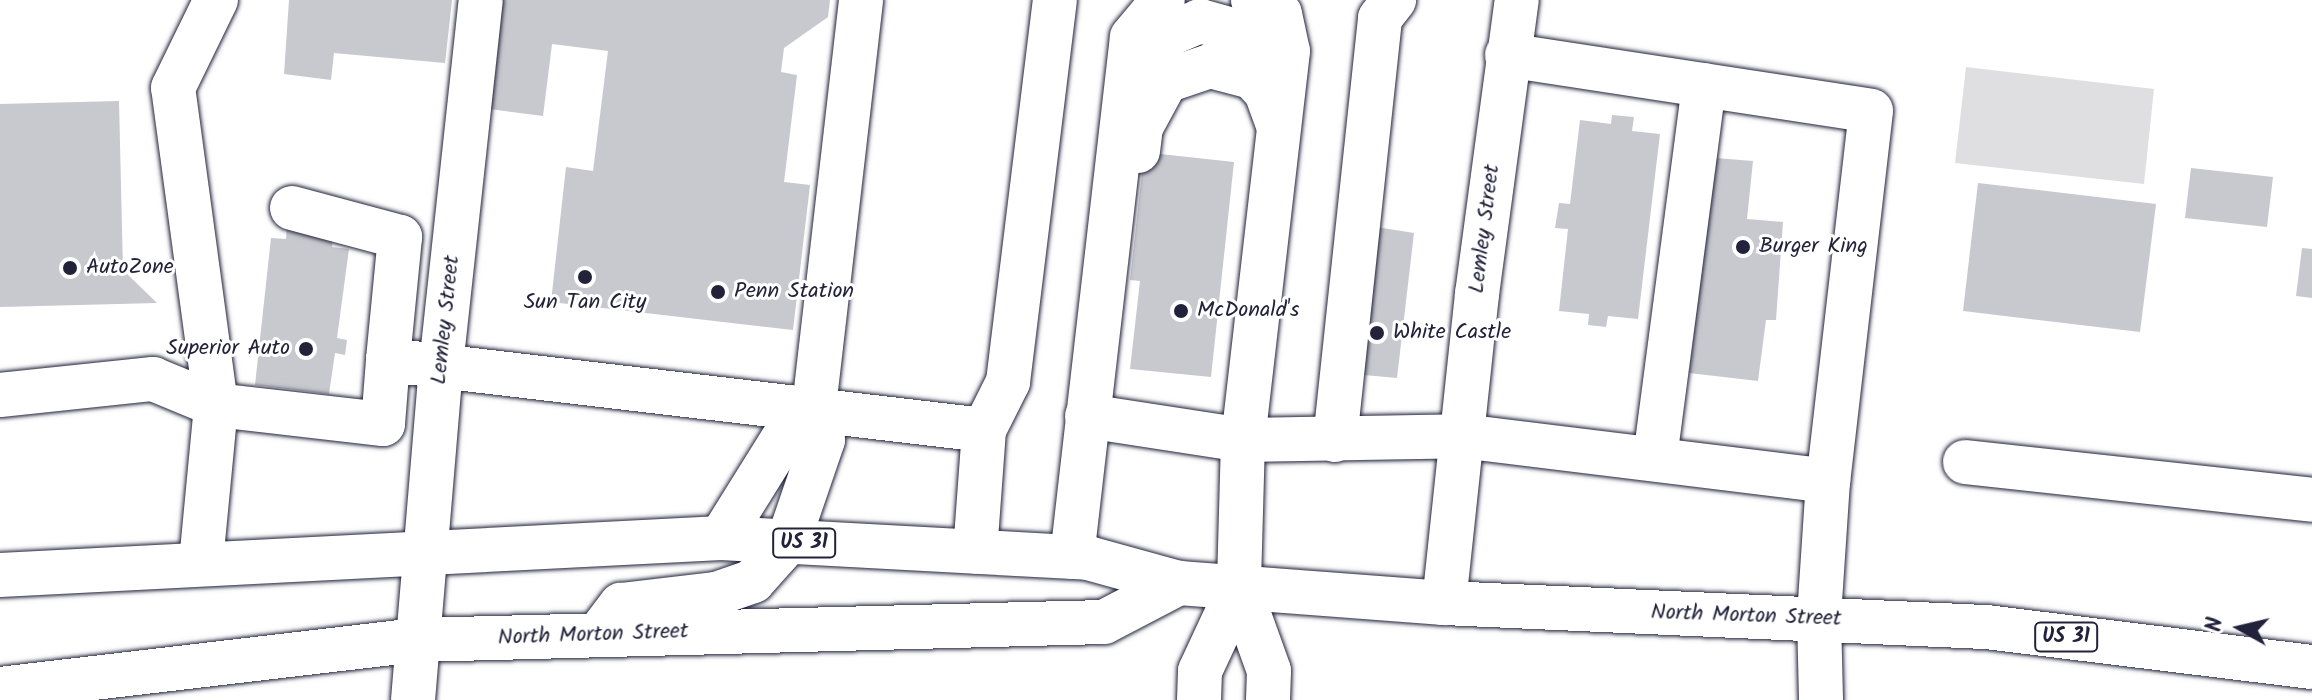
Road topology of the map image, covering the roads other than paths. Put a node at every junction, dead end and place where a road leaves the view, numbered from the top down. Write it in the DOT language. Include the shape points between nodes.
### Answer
graph roads {
  1 [pos="216,0"];
  2 [pos="481,0"];
  3 [pos="861,0"];
  4 [pos="1055,0"];
  5 [pos="1163,0"];
  6 [pos="1253,0"];
  7 [pos="1394,0"];
  8 [pos="1517,0"];
  9 [pos="1507,55"];
  10 [pos="1285,73"];
  11 [pos="1704,85"];
  12 [pos="1141,127"];
  13 [pos="1279,127"];
  14 [pos="292,208"];
  15 [pos="388,360"];
  16 [pos="441,366"];
  17 [pos="0,395"];
  18 [pos="1088,401"];
  19 [pos="216,405"];
  20 [pos="814,407"];
  21 [pos="984,430"];
  22 [pos="1462,436"];
  23 [pos="1243,440"];
  24 [pos="1335,440"];
  25 [pos="1655,458"];
  26 [pos="1965,462"];
  27 [pos="1828,481"];
  28 [pos="2312,500"];
  29 [pos="721,538"];
  30 [pos="788,542"];
  31 [pos="425,550"];
  32 [pos="975,552"];
  33 [pos="1072,557"];
  34 [pos="201,562"];
  35 [pos="0,575"];
  36 [pos="1179,583"];
  37 [pos="1239,587"];
  38 [pos="1444,603"];
  39 [pos="1819,617"];
  40 [pos="598,635"];
  41 [pos="417,640"];
  42 [pos="2312,667"];
  43 [pos="0,689"];
  44 [pos="413,700"];
  45 [pos="1199,700"];
  46 [pos="1268,700"];
  47 [pos="1821,700"];
  1 -- 19 [label="main road" via="173,88"];
  2 -- 16 [label="main road, Lemley Street"];
  3 -- 20 [label="main road"];
  4 -- 21 [label="main road" via="1008,382"];
  5 -- 18 [label="main road" via="1132,37"];
  6 -- 10 [label="main road" via="1280,14 1288,51"];
  7 -- 24 [label="main road" via="1380,18"];
  8 -- 9 [label="main road, Lemley Street"];
  9 -- 11 [label="main road"];
  9 -- 22 [label="main road, Lemley Street"];
  10 -- 12 [label="main road" via="1250,35 1224,24 1182,25 1155,51"];
  10 -- 13 [label="main road"];
  11 -- 25 [label="main road"];
  11 -- 27 [label="main road" via="1871,111"];
  12 -- 13 [label="main road" via="1166,81 1210,66 1252,77 1266,92"];
  12 -- 18 [label="main road" via="1120,309"];
  13 -- 23 [label="main road"];
  14 -- 15 [label="main road" via="400,237"];
  15 -- 16 [label="main road"];
  15 -- 19 [label="main road" via="383,424"];
  16 -- 20 [label="main road"];
  16 -- 31 [label="main road, Lemley Street"];
  17 -- 19 [label="main road" via="153,379"];
  18 -- 23 [label="main road"];
  18 -- 33 [label="main road"];
  19 -- 34 [label="main road"];
  20 -- 21 [label="main road"];
  20 -- 29 [label="main road" via="790,427"];
  20 -- 30 [label="main road" via="823,440"];
  21 -- 32 [label="main road"];
  22 -- 24 [label="main road"];
  22 -- 25 [label="main road"];
  22 -- 38 [label="main road, Lemley Street"];
  23 -- 24 [label="main road"];
  23 -- 37 [label="main road"];
  25 -- 27 [label="main road"];
  26 -- 28 [label="main road"];
  27 -- 39 [label="main road"];
  29 -- 30 [label="main road, North Morton Street / US 31"];
  29 -- 31 [label="main road, North Morton Street / US 31"];
  30 -- 32 [label="main road, North Morton Street / US 31"];
  30 -- 40 [label="main road" via="753,581 716,594 621,605"];
  31 -- 34 [label="main road, North Morton Street / US 31"];
  31 -- 41 [label="main road, Lemley Street"];
  32 -- 33 [label="main road, North Morton Street / US 31"];
  33 -- 36 [label="main road, North Morton Street / US 31"];
  34 -- 35 [label="main road, North Morton Street / US 31"];
  36 -- 37 [label="main road, North Morton Street / US 31"];
  36 -- 40 [label="main road, North Morton Street" via="1104,622"];
  37 -- 38 [label="main road, North Morton Street / US 31"];
  37 -- 45 [label="main road" via="1200,671"];
  37 -- 46 [label="main road" via="1269,671"];
  38 -- 39 [label="main road, North Morton Street / US 31"];
  39 -- 42 [label="main road, North Morton Street / US 31" via="1986,627"];
  39 -- 47 [label="main road"];
  40 -- 41 [label="main road, North Morton Street"];
  41 -- 43 [label="main road, North Morton Street"];
  41 -- 44 [label="main road, Lemley Street"];
}
